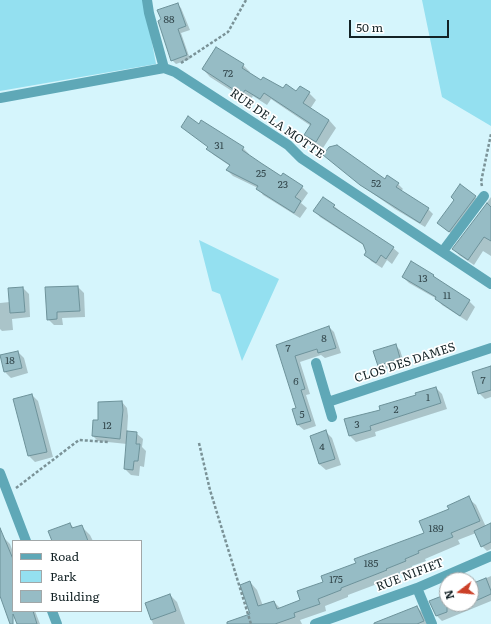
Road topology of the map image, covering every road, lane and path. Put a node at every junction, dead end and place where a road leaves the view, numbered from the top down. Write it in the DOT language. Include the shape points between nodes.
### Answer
graph roads {
  1 [pos="147,0"];
  2 [pos="246,0"];
  3 [pos="164,68"];
  4 [pos="175,72"];
  5 [pos="0,98"];
  6 [pos="491,134"];
  7 [pos="484,196"];
  8 [pos="443,251"];
  9 [pos="491,284"];
  10 [pos="491,348"];
  11 [pos="316,363"];
  12 [pos="328,402"];
  13 [pos="332,417"];
  14 [pos="108,442"];
  15 [pos="199,443"];
  16 [pos="0,473"];
  17 [pos="8,494"];
  18 [pos="26,540"];
  19 [pos="491,556"];
  20 [pos="417,588"];
  21 [pos="52,612"];
  22 [pos="57,624"];
  23 [pos="251,624"];
  24 [pos="315,624"];
  25 [pos="432,624"];
  1 -- 3 [label="street"];
  2 -- 4 [label="path" via="228,32 180,63"];
  3 -- 4 [label="street, RUE DE LA MOTTE"];
  3 -- 5 [label="street"];
  4 -- 8 [label="street, RUE DE LA MOTTE" via="288,145 301,158"];
  6 -- 7 [label="path" via="480,182"];
  7 -- 8 [label="street"];
  8 -- 9 [label="street, RUE DE LA MOTTE"];
  10 -- 12 [label="street, CLOS DES DAMES"];
  11 -- 12 [label="street"];
  12 -- 13 [label="street"];
  14 -- 17 [label="path" via="79,440"];
  15 -- 23 [label="path" via="210,490"];
  16 -- 17 [label="street"];
  17 -- 18 [label="street"];
  19 -- 20 [label="street, RUE NIFIET"];
  20 -- 24 [label="street, RUE NIFIET"];
  20 -- 25 [label="street"];
  21 -- 22 [label="street"];
}
